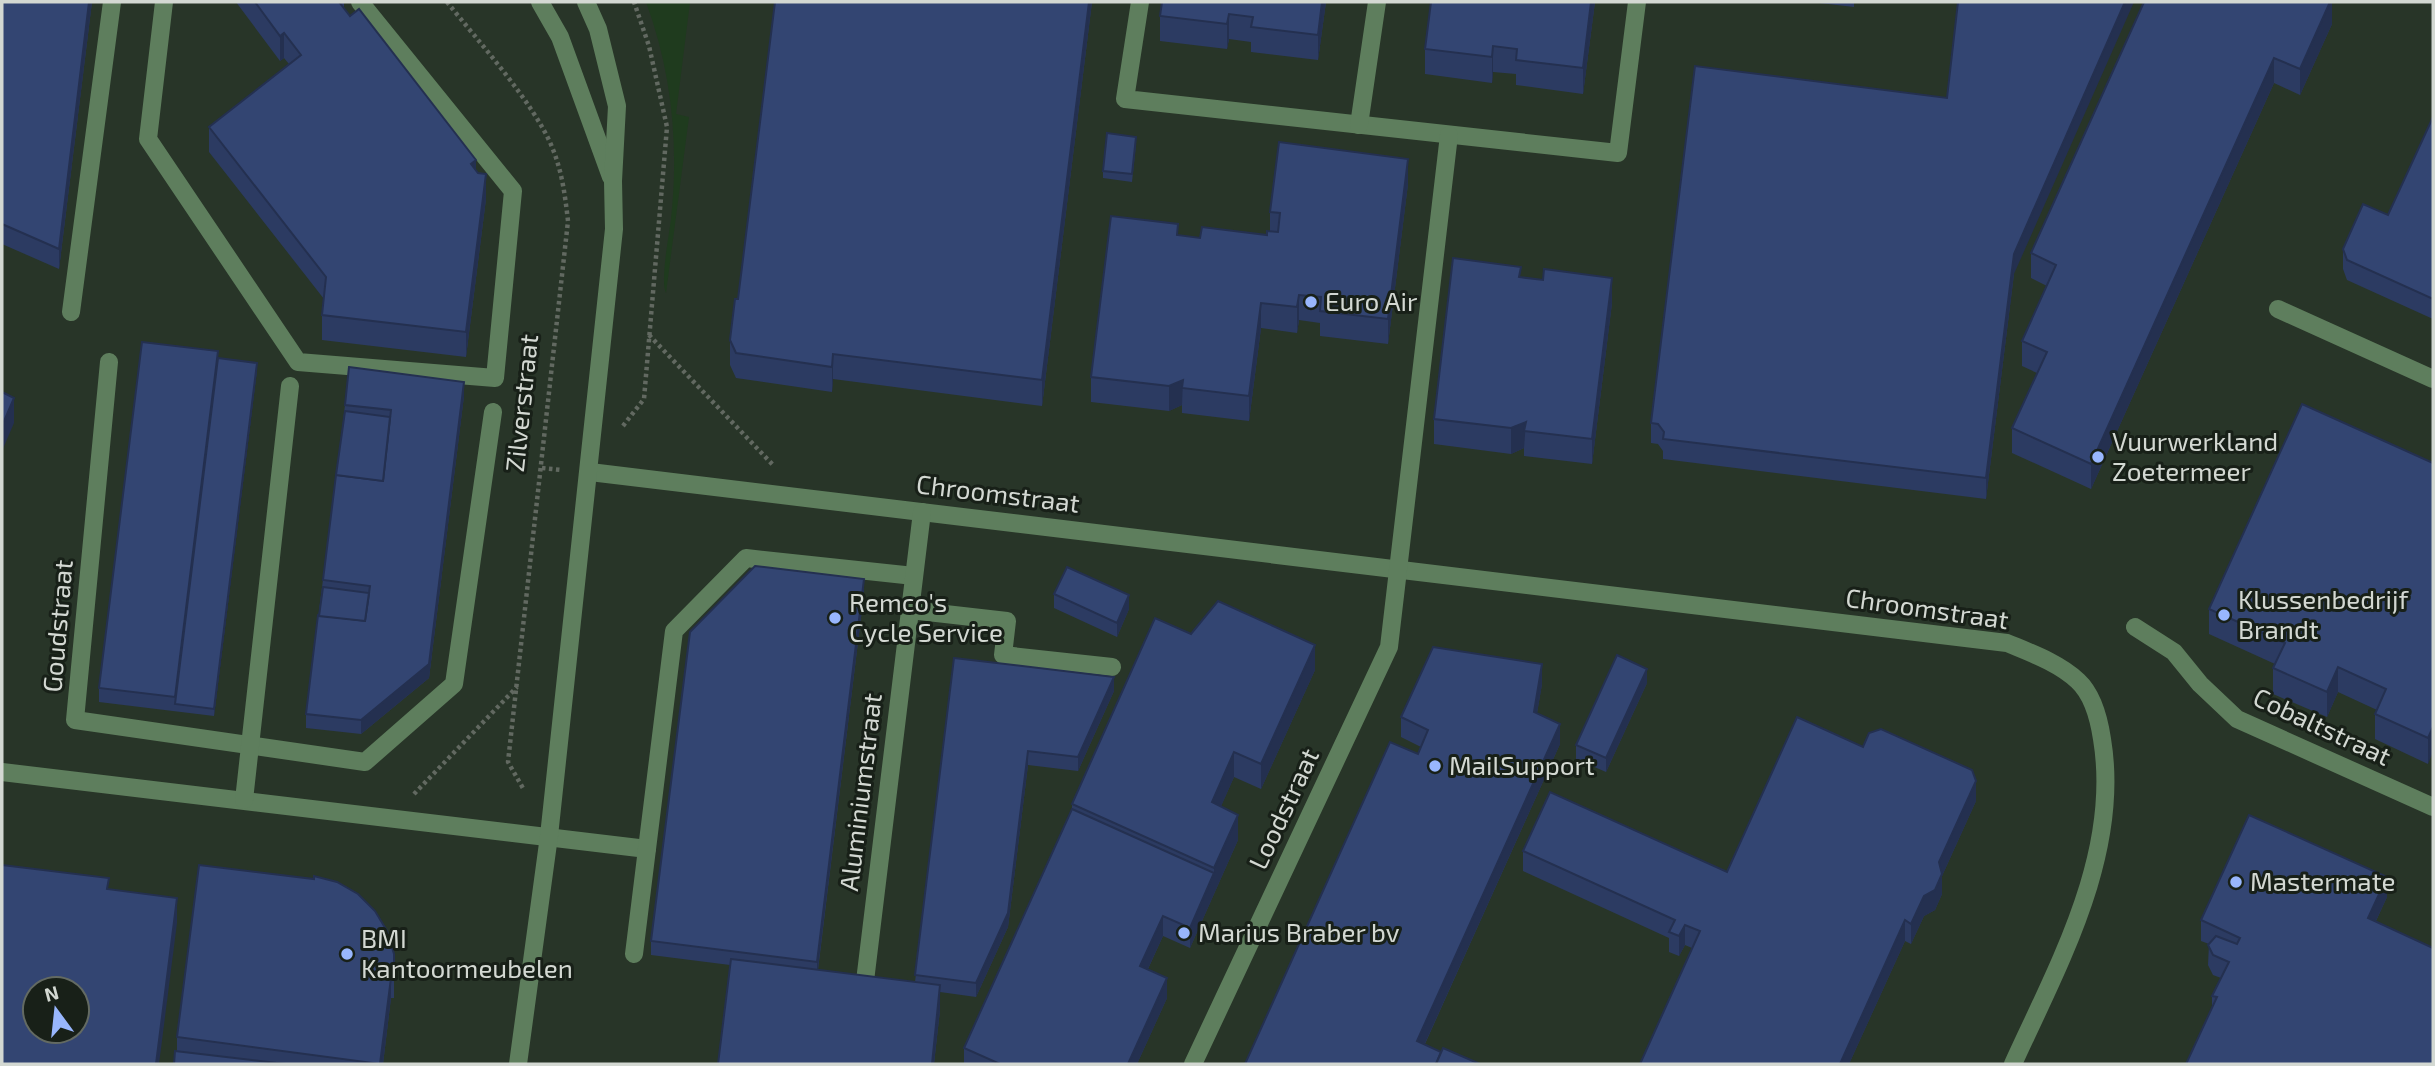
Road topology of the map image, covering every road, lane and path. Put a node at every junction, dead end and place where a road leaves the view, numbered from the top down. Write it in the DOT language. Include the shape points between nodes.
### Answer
graph roads {
  1 [pos="112,2"];
  2 [pos="164,2"];
  3 [pos="360,2"];
  4 [pos="447,2"];
  5 [pos="540,2"];
  6 [pos="586,2"];
  7 [pos="634,2"];
  8 [pos="1140,2"];
  9 [pos="1377,2"];
  10 [pos="1637,2"];
  11 [pos="1359,125"];
  12 [pos="1450,135"];
  13 [pos="612,181"];
  14 [pos="2278,309"];
  15 [pos="71,312"];
  16 [pos="648,334"];
  17 [pos="109,362"];
  18 [pos="2433,379"];
  19 [pos="290,386"];
  20 [pos="493,412"];
  21 [pos="621,430"];
  22 [pos="590,472"];
  23 [pos="804,498"];
  24 [pos="922,512"];
  25 [pos="1399,570"];
  26 [pos="914,576"];
  27 [pos="910,610"];
  28 [pos="2135,627"];
  29 [pos="1112,667"];
  30 [pos="518,686"];
  31 [pos="250,745"];
  32 [pos="2,772"];
  33 [pos="526,793"];
  34 [pos="244,800"];
  35 [pos="2433,807"];
  36 [pos="391,817"];
  37 [pos="549,836"];
  38 [pos="647,849"];
  39 [pos="634,954"];
  40 [pos="865,981"];
  41 [pos="518,1064"];
  42 [pos="1193,1064"];
  43 [pos="2013,1064"];
  1 -- 15 [label="street"];
  2 -- 3 [label="street" via="148,139 298,362 495,378 513,191"];
  4 -- 30 [label="path, Zilverstraat" via="537,119 552,145 564,182 568,221"];
  5 -- 13 [label="street" via="560,37"];
  6 -- 13 [label="street" via="598,29 617,106"];
  7 -- 16 [label="path" via="667,127"];
  8 -- 11 [label="street" via="1125,99"];
  9 -- 11 [label="street"];
  10 -- 12 [label="street" via="1618,153"];
  11 -- 12 [label="street"];
  12 -- 25 [label="street"];
  13 -- 22 [label="street" via="614,229"];
  14 -- 18 [label="street"];
  16 -- 21 [label="path" via="644,399"];
  16 -- 23 [label="path"];
  17 -- 31 [label="street, Goudstraat" via="75,720"];
  19 -- 31 [label="street"];
  20 -- 31 [label="street, Goudstraat" via="454,684 365,762"];
  22 -- 23 [label="street, Chroomstraat"];
  22 -- 37 [label="street"];
  23 -- 24 [label="street, Chroomstraat"];
  24 -- 25 [label="street, Chroomstraat"];
  24 -- 26 [label="street, Aluminiumstraat"];
  25 -- 42 [label="street, Loodstraat" via="1389,647"];
  25 -- 43 [label="street, Chroomstraat" via="2007,643 2048,660 2079,681 2098,715 2105,757 2104,811 2094,867 2073,930"];
  26 -- 27 [label="street, Aluminiumstraat"];
  26 -- 38 [label="street" via="746,558 674,631"];
  27 -- 29 [label="street" via="1007,621 1003,655"];
  27 -- 40 [label="street, Aluminiumstraat"];
  28 -- 35 [label="street, Cobaltstraat" via="2174,652 2237,719"];
  30 -- 33 [label="path, Zilverstraat" via="508,762"];
  30 -- 36 [label="path"];
  31 -- 34 [label="street"];
  32 -- 34 [label="street"];
  34 -- 36 [label="street"];
  36 -- 37 [label="street"];
  37 -- 38 [label="street"];
  37 -- 41 [label="street"];
  38 -- 39 [label="street"];
}
